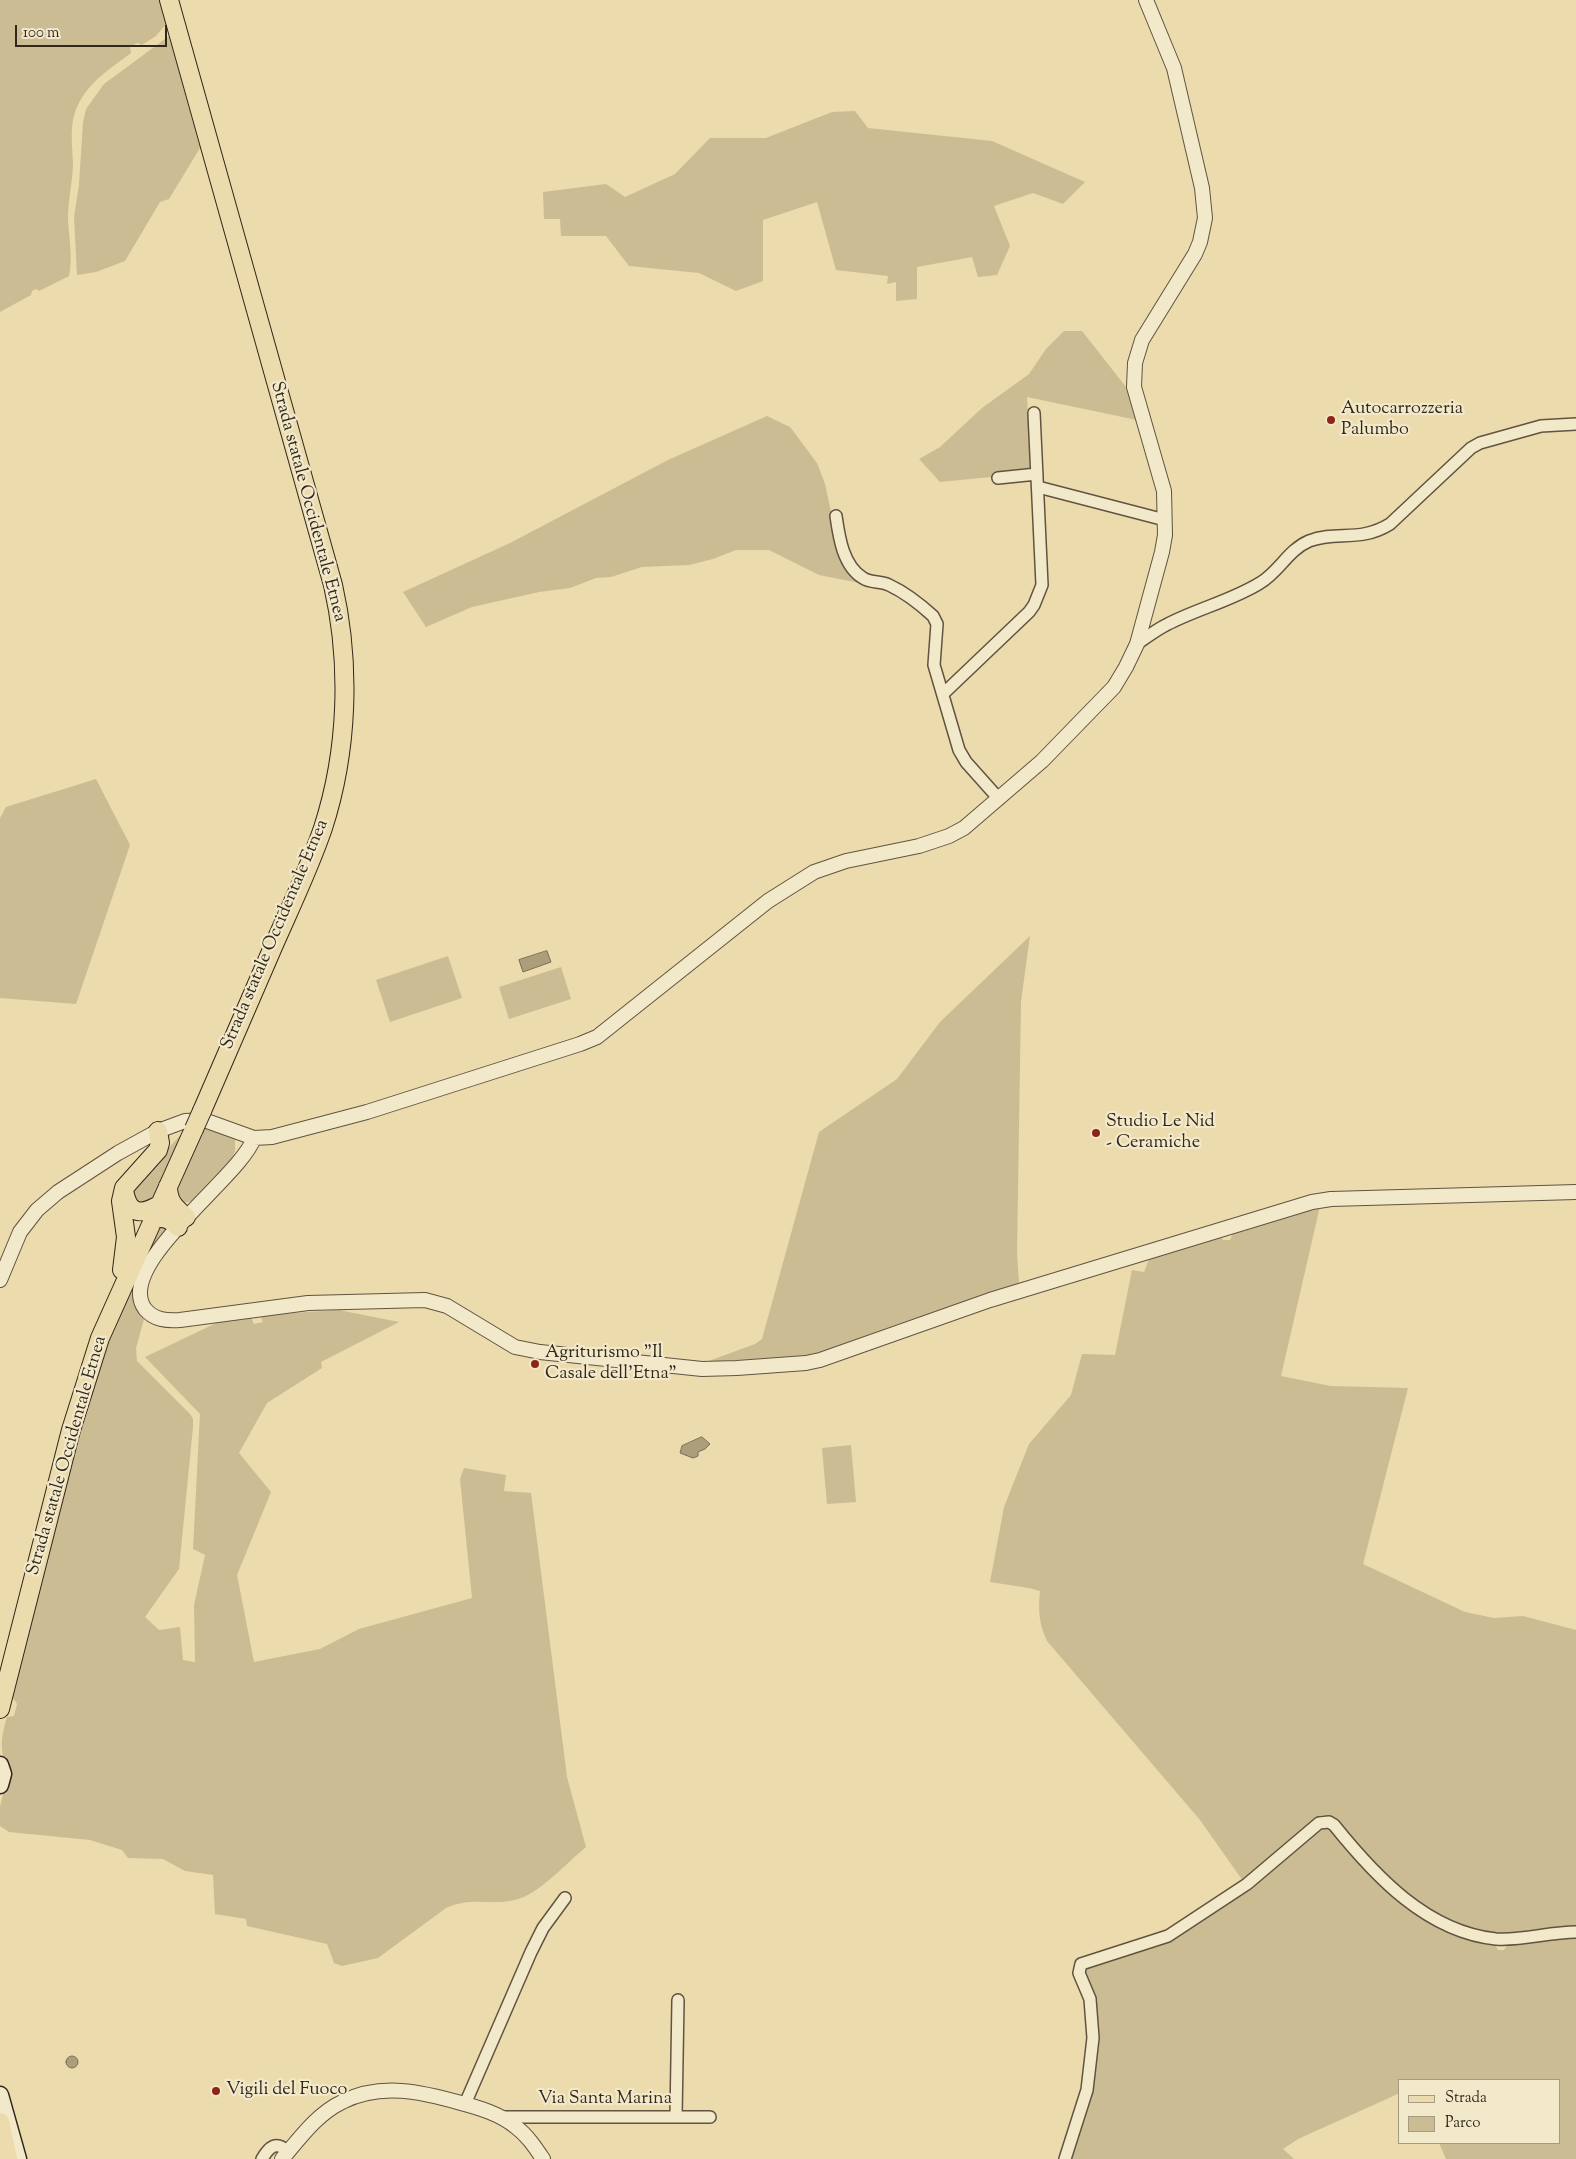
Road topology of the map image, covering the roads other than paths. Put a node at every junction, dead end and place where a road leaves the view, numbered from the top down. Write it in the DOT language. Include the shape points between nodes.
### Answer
graph roads {
  1 [pos="169,0"];
  2 [pos="1146,0"];
  3 [pos="1034,413"];
  4 [pos="1576,424"];
  5 [pos="1037,474"];
  6 [pos="998,478"];
  7 [pos="1038,487"];
  8 [pos="836,516"];
  9 [pos="1165,520"];
  10 [pos="1137,644"];
  11 [pos="943,694"];
  12 [pos="999,799"];
  13 [pos="158,1131"];
  14 [pos="254,1138"];
  15 [pos="168,1186"];
  16 [pos="124,1188"];
  17 [pos="1576,1192"];
  18 [pos="155,1212"];
  19 [pos="182,1222"];
  20 [pos="0,1280"];
  21 [pos="115,1302"];
  22 [pos="0,1710"];
  23 [pos="0,1765"];
  24 [pos="0,1785"];
  25 [pos="564,1898"];
  26 [pos="1576,1932"];
  27 [pos="678,2000"];
  28 [pos="0,2095"];
  29 [pos="465,2104"];
  30 [pos="501,2117"];
  31 [pos="676,2117"];
  32 [pos="710,2118"];
  33 [pos="0,2122"];
  34 [pos="285,2156"];
  35 [pos="8,2159"];
  36 [pos="18,2159"];
  37 [pos="262,2159"];
  38 [pos="542,2159"];
  39 [pos="1064,2159"];
  1 -- 15 [label="main road, Strada statale Occidentale Etnea, bridge" via="333,585 344,665 338,765 323,826 307,870"];
  2 -- 9 [label="street" via="1174,68 1205,204 1200,242 1142,340 1135,363 1134,387 1160,472"];
  3 -- 5 [label="street"];
  4 -- 10 [label="street" via="1541,426 1476,445 1390,524 1359,536 1319,538 1303,544 1262,583 1166,624"];
  5 -- 6 [label="street"];
  5 -- 7 [label="street"];
  7 -- 9 [label="street"];
  7 -- 11 [label="street" via="1043,574 1034,606"];
  8 -- 11 [label="street" via="844,550 859,574 864,579 889,585 933,616 938,624 934,665"];
  9 -- 10 [label="street" via="1162,552"];
  10 -- 12 [label="street" via="1122,674 1099,704"];
  11 -- 12 [label="street" via="959,750"];
  12 -- 14 [label="street" via="949,836 814,872 768,901 596,1037 367,1112 272,1137"];
  13 -- 14 [label="street" via="184,1121 204,1120"];
  13 -- 16 [label="main road" via="158,1150"];
  13 -- 20 [label="street" via="58,1192 37,1210 20,1232"];
  14 -- 19 [label="street" via="242,1158"];
  15 -- 18 [label="main road, Strada statale Occidentale Etnea"];
  15 -- 19 [label="main road" via="168,1197"];
  16 -- 18 [label="main road" via="126,1200 134,1210"];
  16 -- 21 [label="main road" via="121,1201 126,1249"];
  17 -- 19 [label="street" via="1320,1201 990,1300 820,1360 722,1369 515,1347 447,1306 425,1300 308,1303 168,1321 150,1314 144,1306 141,1283 159,1250"];
  18 -- 19 [label="main road" via="161,1217"];
  18 -- 21 [label="main road, Strada statale Occidentale Etnea"];
  21 -- 22 [label="main road, Strada statale Occidentale Etnea" via="71,1430"];
  23 -- 24 [label="main road" via="3,1774"];
  25 -- 29 [label="street" via="531,1952"];
  26 -- 39 [label="street" via="1503,1939 1451,1929 1423,1912 1389,1884 1334,1825 1319,1823 1247,1884 1168,1936 1081,1964 1079,1973 1090,1999 1093,2038 1087,2090"];
  27 -- 31 [label="street"];
  28 -- 36 [label="main road"];
  29 -- 30 [label="street"];
  29 -- 34 [label="street" via="409,2091 380,2091 353,2097 316,2120"];
  30 -- 31 [label="street, Via Santa Marina"];
  30 -- 38 [label="street" via="525,2135"];
  31 -- 32 [label="street, Via Santa Marina"];
  33 -- 35 [label="main road"];
  34 -- 37 [label="street" via="281,2147 274,2146 268,2148"];
}
